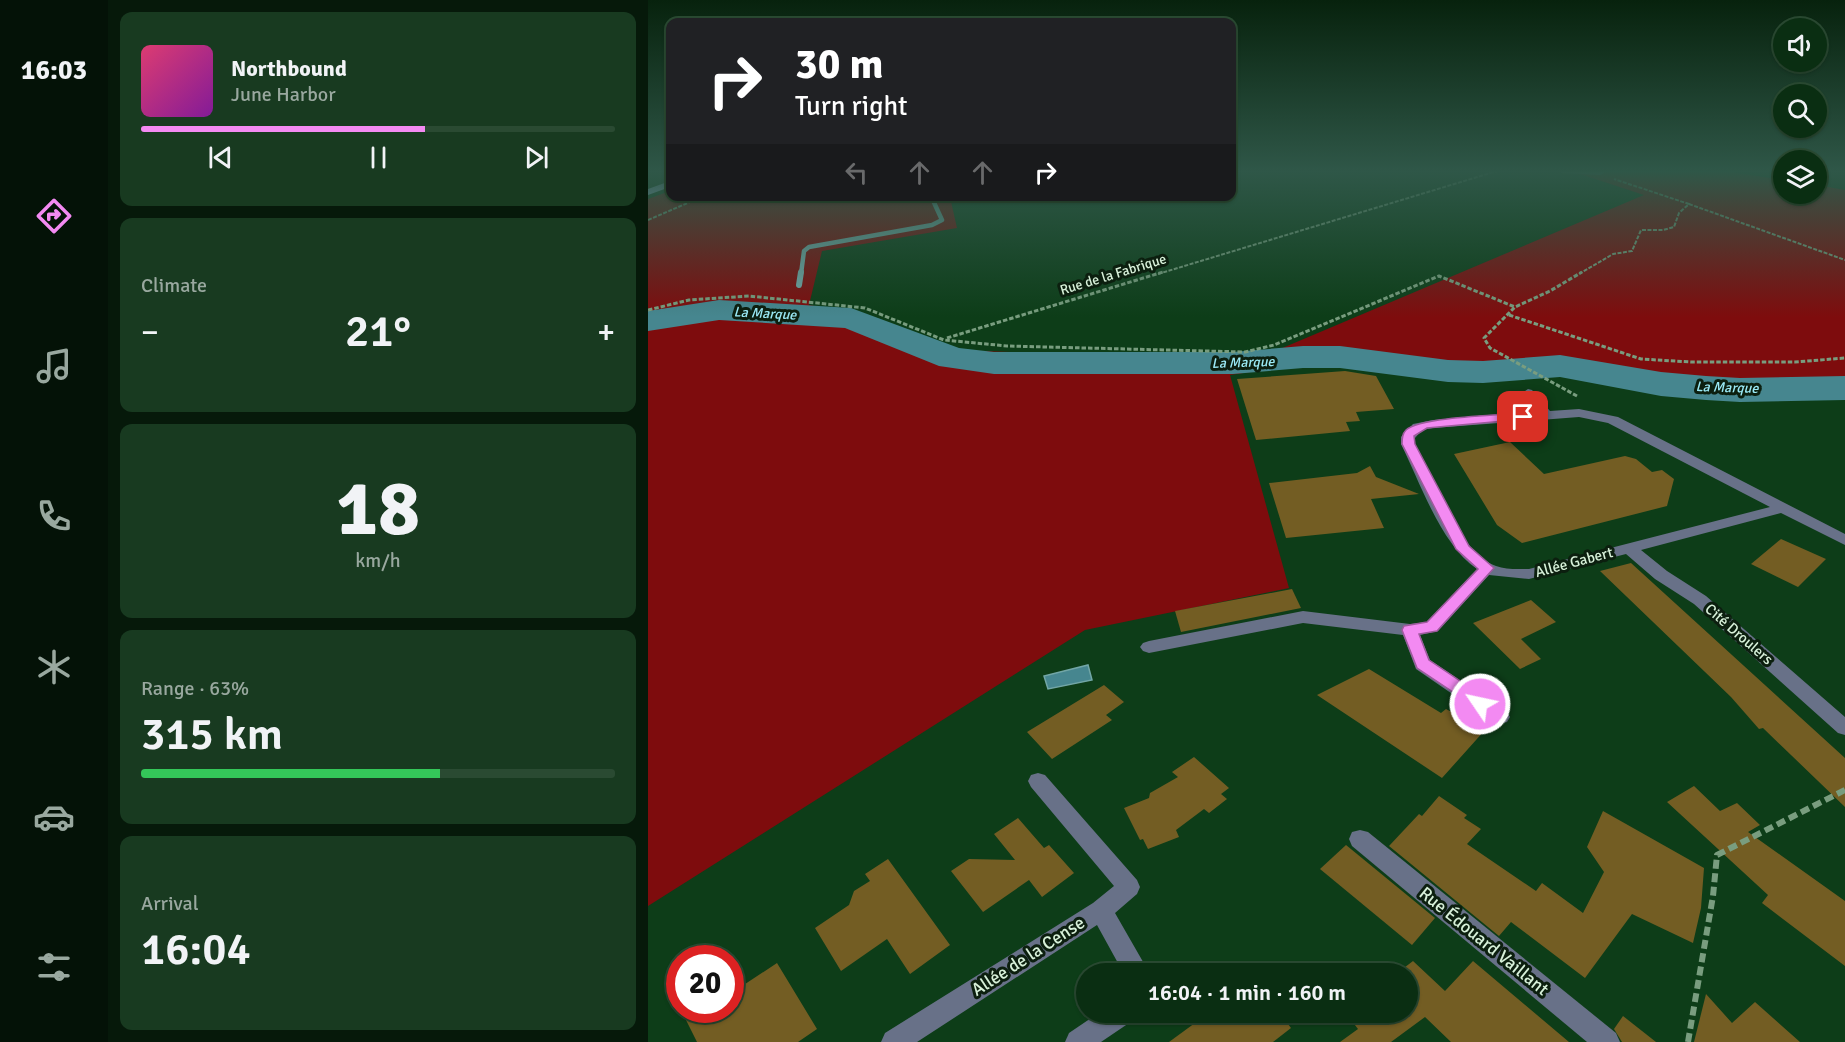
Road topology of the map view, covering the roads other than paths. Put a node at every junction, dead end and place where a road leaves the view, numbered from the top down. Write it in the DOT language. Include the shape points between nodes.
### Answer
graph roads {
  1 [pos="1528,393"];
  2 [pos="1546,415"];
  3 [pos="1783,508"];
  4 [pos="1845,540"];
  5 [pos="1628,547"];
  6 [pos="1487,568"];
  7 [pos="1410,630"];
  8 [pos="1149,648"];
  9 [pos="1500,717"];
  10 [pos="1845,728"];
  11 [pos="1038,781"];
  12 [pos="1360,839"];
  13 [pos="1101,910"];
  14 [pos="1132,963"];
  15 [pos="1106,1023"];
  16 [pos="894,1042"];
  17 [pos="1078,1042"];
  18 [pos="1607,1042"];
  1 -- 2 [label="street"];
  2 -- 3 [label="street, Allée Gabert" via="1579,413 1606,417"];
  2 -- 6 [label="street, Allée Gabert" via="1433,424 1418,427 1408,436 1408,444 1463,549"];
  3 -- 4 [label="street, Allée Gabert"];
  3 -- 5 [label="street, Allée Gabert"];
  5 -- 6 [label="street, Allée Gabert" via="1529,574"];
  5 -- 10 [label="street, Cité Droulers" via="1700,600"];
  6 -- 7 [label="street" via="1432,627"];
  7 -- 8 [label="street" via="1303,617"];
  7 -- 9 [label="street" via="1422,664"];
  11 -- 13 [label="street" via="1129,887"];
  12 -- 18 [label="street, Rue Édouard Vaillant"];
  13 -- 14 [label="street, Allée de la Cense"];
  13 -- 16 [label="street, Allée de la Cense"];
  15 -- 17 [label="street"];
}
